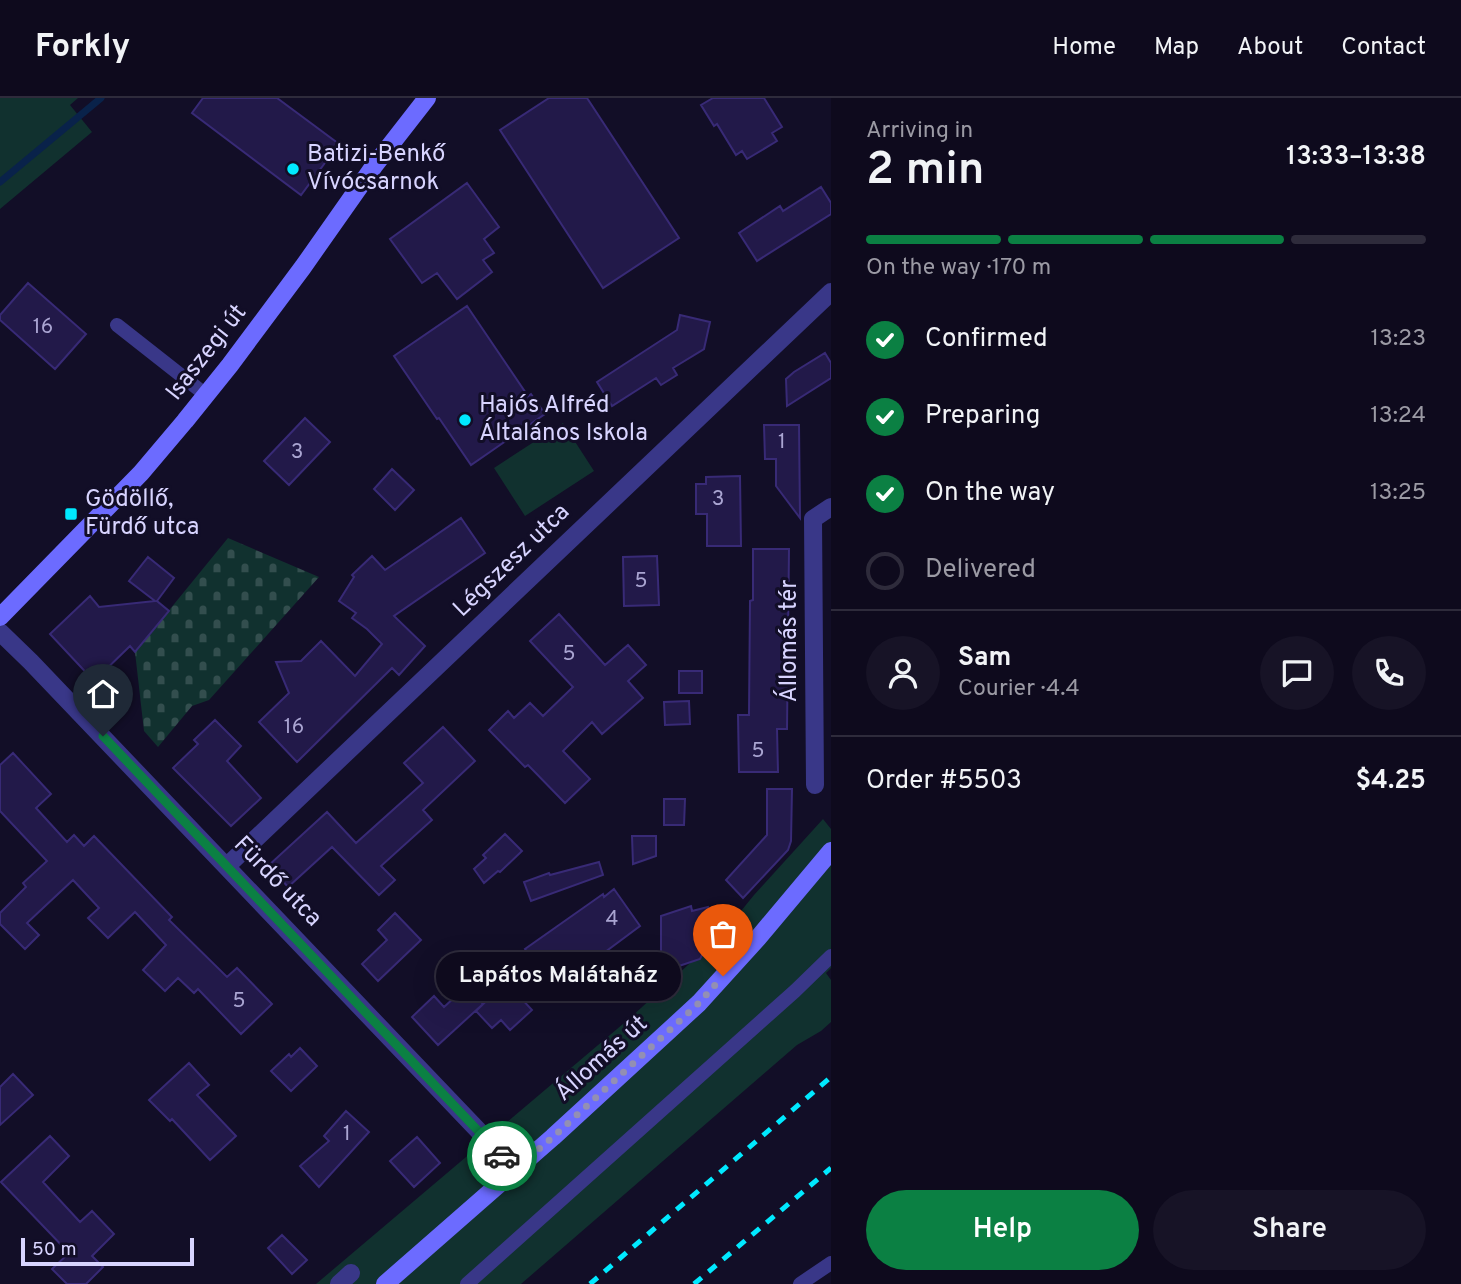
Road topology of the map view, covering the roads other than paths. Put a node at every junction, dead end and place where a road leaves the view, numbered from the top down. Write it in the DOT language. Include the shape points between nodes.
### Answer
graph roads {
  1 [pos="427,98"];
  2 [pos="831,292"];
  3 [pos="117,325"];
  4 [pos="206,395"];
  5 [pos="831,507"];
  6 [pos="0,617"];
  7 [pos="0,632"];
  8 [pos="815,785"];
  9 [pos="831,850"];
  10 [pos="227,866"];
  11 [pos="831,956"];
  12 [pos="515,1169"];
  13 [pos="831,1262"];
  14 [pos="385,1284"];
  15 [pos="467,1284"];
  16 [pos="800,1284"];
  1 -- 4 [label="main road, Isaszegi út"];
  2 -- 10 [label="street, Légszesz utca"];
  3 -- 4 [label="lane"];
  4 -- 6 [label="main road, Isaszegi út" via="141,473"];
  5 -- 8 [label="street, Állomás tér" via="813,519"];
  7 -- 10 [label="street, Fürdő utca"];
  9 -- 12 [label="main road, Állomás út" via="699,1003"];
  10 -- 12 [label="street, Fürdő utca"];
  11 -- 15 [label="lane"];
  12 -- 14 [label="main road, Állomás út"];
  13 -- 16 [label="lane"];
}
